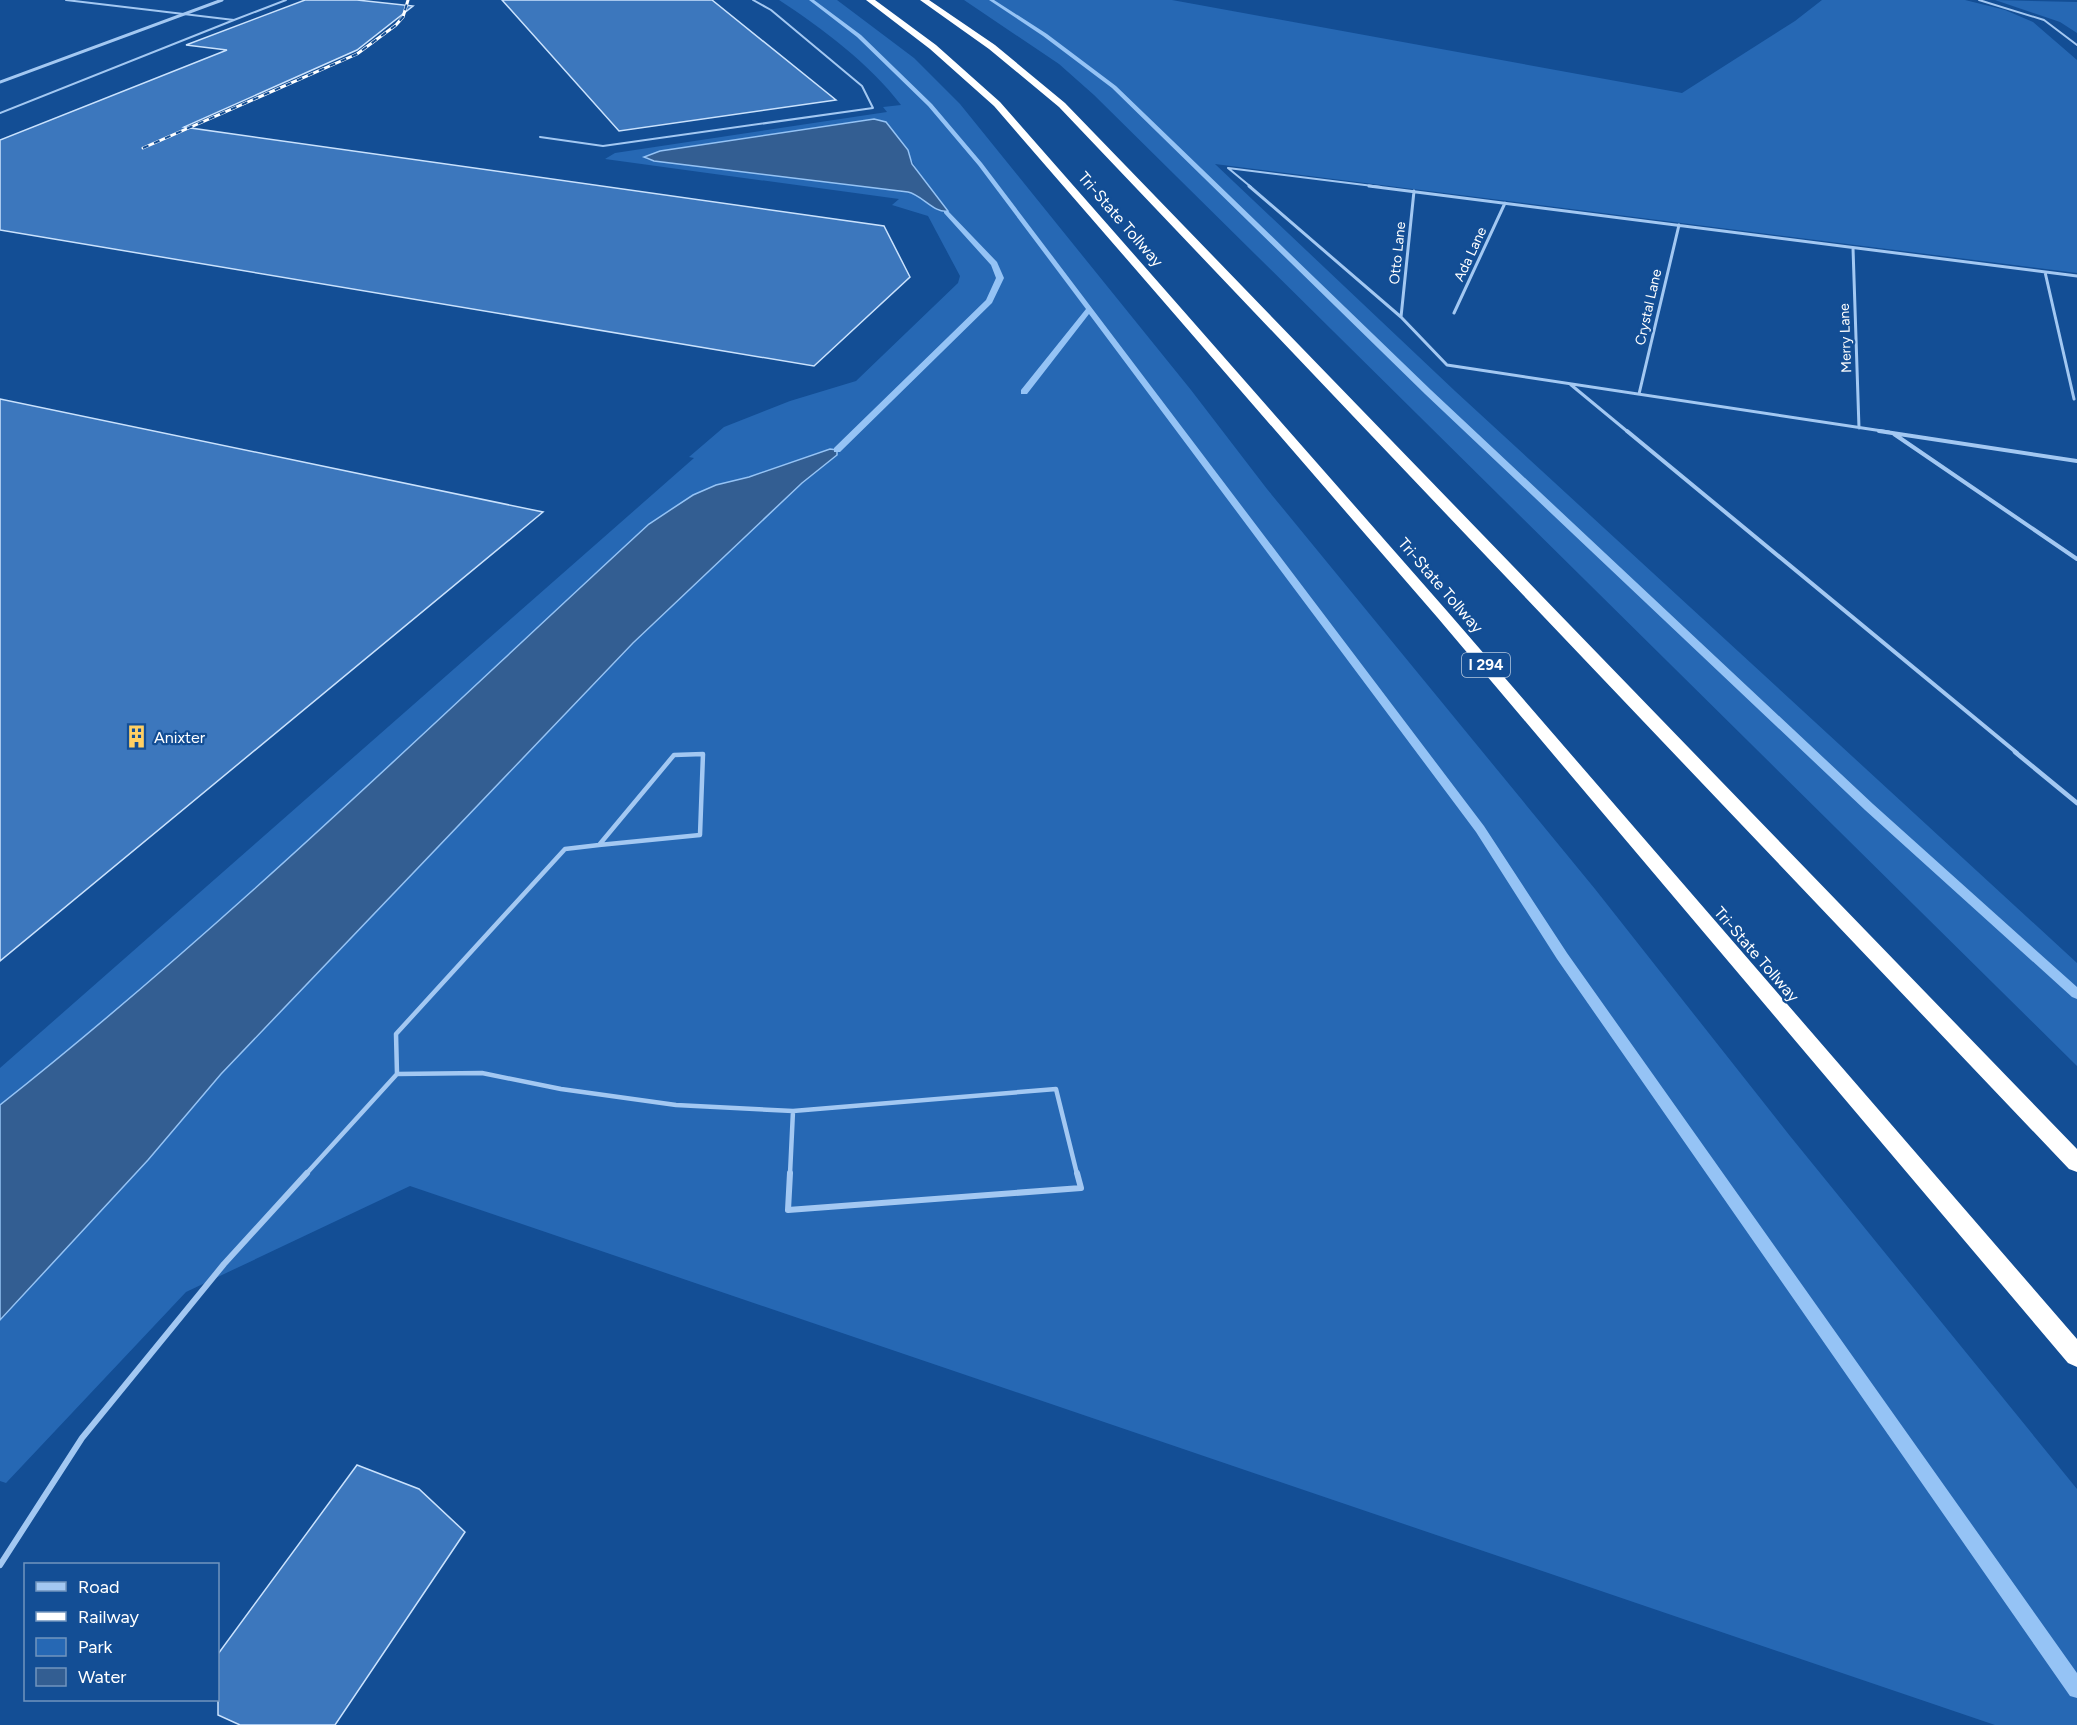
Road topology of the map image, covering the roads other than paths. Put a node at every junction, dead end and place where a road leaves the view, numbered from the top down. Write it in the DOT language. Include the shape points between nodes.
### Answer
graph roads {
  1 [pos="66,0"];
  2 [pos="222,0"];
  3 [pos="286,0"];
  4 [pos="753,0"];
  5 [pos="870,0"];
  6 [pos="924,0"];
  7 [pos="1979,0"];
  8 [pos="182,15"];
  9 [pos="234,20"];
  10 [pos="2077,45"];
  11 [pos="1,81"];
  12 [pos="0,113"];
  13 [pos="540,137"];
  14 [pos="1414,191"];
  15 [pos="1505,203"];
  16 [pos="1678,225"];
  17 [pos="1853,248"];
  18 [pos="2045,272"];
  19 [pos="2077,276"];
  20 [pos="1454,313"];
  21 [pos="1401,316"];
  22 [pos="1569,383"];
  23 [pos="1639,394"];
  24 [pos="2074,399"];
  25 [pos="1859,428"];
  26 [pos="1892,432"];
  27 [pos="2077,461"];
  28 [pos="2077,559"];
  29 [pos="2077,803"];
  30 [pos="598,846"];
  31 [pos="397,1074"];
  32 [pos="792,1111"];
  33 [pos="2077,1163"];
  34 [pos="2077,1356"];
  35 [pos="0,1565"];
  1 -- 8 [label="lane"];
  2 -- 8 [label="street"];
  3 -- 9 [label="lane"];
  4 -- 13 [label="lane" via="771,10 862,86 873,108 603,146"];
  5 -- 34 [label="highway, Tri-State Tollway / I 294" via="933,47 997,104 1442,614"];
  6 -- 33 [label="highway, Tri-State Tollway" via="992,47 1062,105"];
  7 -- 10 [label="lane" via="2044,20"];
  8 -- 9 [label="lane"];
  8 -- 11 [label="street"];
  9 -- 12 [label="lane"];
  14 -- 15 [label="lane"];
  14 -- 21 [label="lane, Otto Lane"];
  14 -- 21 [label="lane" via="1228,168"];
  15 -- 16 [label="lane"];
  15 -- 20 [label="lane, Ada Lane"];
  16 -- 17 [label="lane"];
  16 -- 23 [label="lane, Crystal Lane"];
  17 -- 18 [label="lane"];
  17 -- 25 [label="lane, Merry Lane"];
  18 -- 19 [label="lane"];
  18 -- 24 [label="lane"];
  21 -- 22 [label="lane" via="1447,365"];
  22 -- 23 [label="lane"];
  22 -- 29 [label="lane"];
  23 -- 25 [label="lane"];
  25 -- 26 [label="lane"];
  26 -- 27 [label="lane"];
  26 -- 28 [label="lane"];
  30 -- 30 [label="lane" via="700,835 703,754 674,755"];
  30 -- 31 [label="lane" via="565,849 396,1034"];
  31 -- 32 [label="lane" via="482,1073 676,1105"];
  31 -- 35 [label="lane" via="224,1264 82,1438"];
  32 -- 32 [label="lane" via="788,1210 1081,1188 1056,1089"];
}
